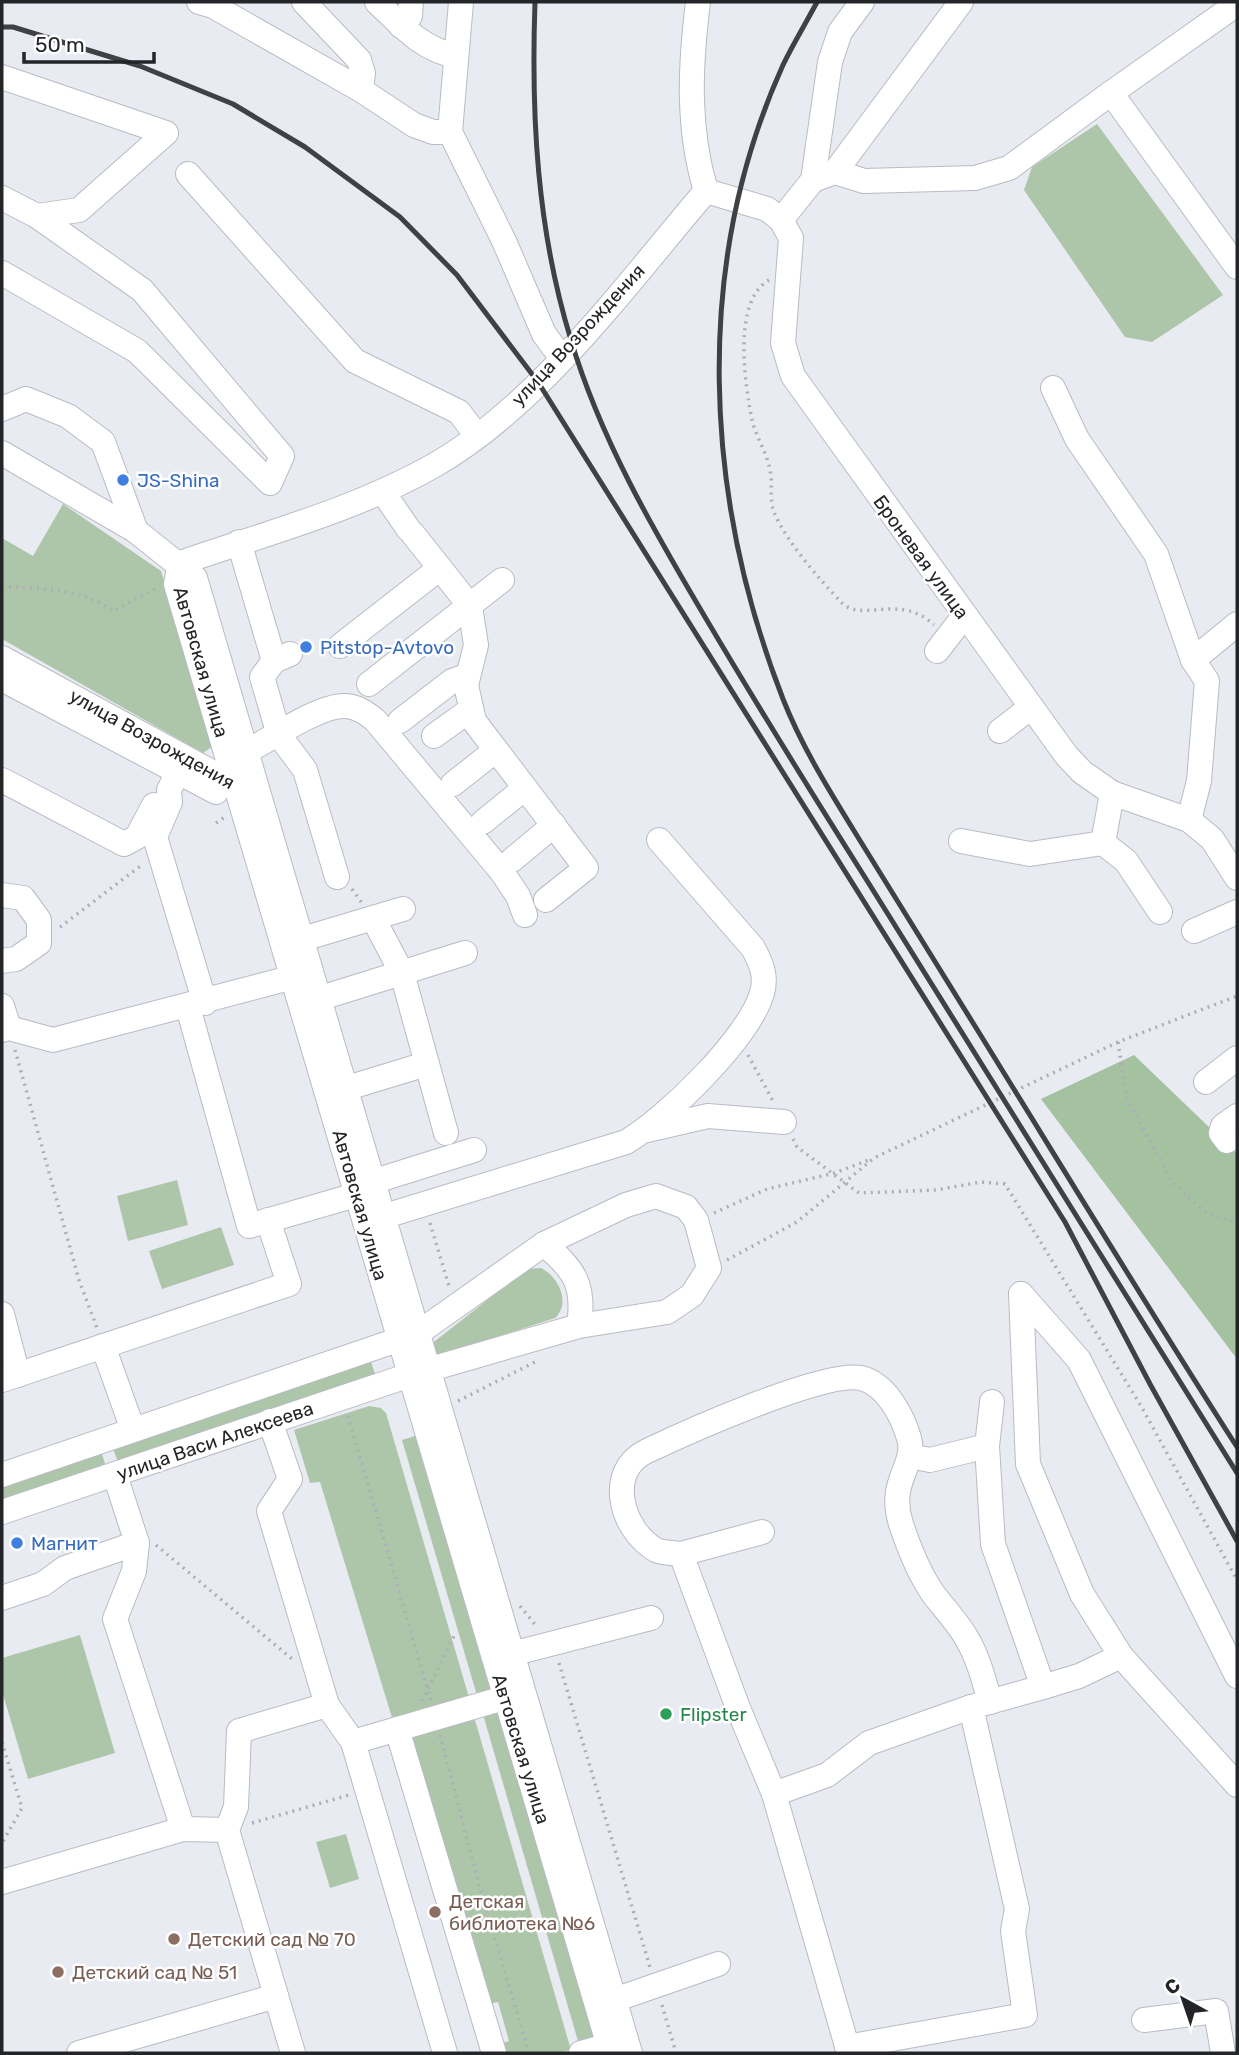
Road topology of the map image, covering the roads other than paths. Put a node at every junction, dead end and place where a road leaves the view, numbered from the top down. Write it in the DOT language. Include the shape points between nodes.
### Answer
graph roads {
  1 [pos="304,2"];
  2 [pos="377,2"];
  3 [pos="411,2"];
  4 [pos="461,2"];
  5 [pos="698,2"];
  6 [pos="862,2"];
  7 [pos="961,2"];
  8 [pos="208,3"];
  9 [pos="1237,4"];
  10 [pos="401,26"];
  11 [pos="456,56"];
  12 [pos="2,77"];
  13 [pos="361,90"];
  14 [pos="1111,93"];
  15 [pos="450,132"];
  16 [pos="188,174"];
  17 [pos="824,176"];
  18 [pos="706,191"];
  19 [pos="2,198"];
  20 [pos="37,216"];
  21 [pos="781,220"];
  22 [pos="1237,267"];
  23 [pos="2,273"];
  24 [pos="561,357"];
  25 [pos="1052,388"];
  26 [pos="2,409"];
  27 [pos="477,436"];
  28 [pos="2,453"];
  29 [pos="383,492"];
  30 [pos="136,531"];
  31 [pos="239,542"];
  32 [pos="180,563"];
  33 [pos="440,568"];
  34 [pos="502,580"];
  35 [pos="470,606"];
  36 [pos="964,616"];
  37 [pos="1237,624"];
  38 [pos="943,644"];
  39 [pos="340,646"];
  40 [pos="2,658"];
  41 [pos="1192,660"];
  42 [pos="466,676"];
  43 [pos="2,679"];
  44 [pos="369,684"];
  45 [pos="1030,708"];
  46 [pos="470,710"];
  47 [pos="400,722"];
  48 [pos="1000,731"];
  49 [pos="279,735"];
  50 [pos="434,736"];
  51 [pos="496,750"];
  52 [pos="246,752"];
  53 [pos="2,780"];
  54 [pos="174,781"];
  55 [pos="453,783"];
  56 [pos="525,788"];
  57 [pos="1112,793"];
  58 [pos="246,798"];
  59 [pos="1189,820"];
  60 [pos="483,822"];
  61 [pos="554,825"];
  62 [pos="659,840"];
  63 [pos="961,841"];
  64 [pos="1102,842"];
  65 [pos="512,860"];
  66 [pos="337,877"];
  67 [pos="1237,878"];
  68 [pos="18,894"];
  69 [pos="546,900"];
  70 [pos="403,909"];
  71 [pos="1160,912"];
  72 [pos="1237,912"];
  73 [pos="525,915"];
  74 [pos="373,918"];
  75 [pos="1194,931"];
  76 [pos="292,942"];
  77 [pos="465,953"];
  78 [pos="2,961"];
  79 [pos="402,973"];
  80 [pos="302,975"];
  81 [pos="310,1002"];
  82 [pos="196,1005"];
  83 [pos="4,1021"];
  84 [pos="1237,1058"];
  85 [pos="426,1063"];
  86 [pos="1206,1082"];
  87 [pos="336,1091"];
  88 [pos="1237,1116"];
  89 [pos="784,1122"];
  90 [pos="646,1130"];
  91 [pos="446,1133"];
  92 [pos="1227,1141"];
  93 [pos="474,1150"];
  94 [pos="365,1188"];
  95 [pos="268,1220"];
  96 [pos="374,1220"];
  97 [pos="544,1244"];
  98 [pos="2,1314"];
  99 [pos="579,1326"];
  100 [pos="409,1336"];
  101 [pos="103,1346"];
  102 [pos="419,1373"];
  103 [pos="10,1377"];
  104 [pos="992,1402"];
  105 [pos="270,1421"];
  106 [pos="133,1430"];
  107 [pos="987,1446"];
  108 [pos="910,1456"];
  109 [pos="2,1475"];
  110 [pos="115,1475"];
  111 [pos="2,1513"];
  112 [pos="762,1532"];
  113 [pos="137,1543"];
  114 [pos="681,1555"];
  115 [pos="2,1598"];
  116 [pos="651,1618"];
  117 [pos="503,1656"];
  118 [pos="1121,1656"];
  119 [pos="1237,1676"];
  120 [pos="1043,1688"];
  121 [pos="323,1694"];
  122 [pos="515,1694"];
  123 [pos="980,1704"];
  124 [pos="404,1727"];
  125 [pos="353,1742"];
  126 [pos="1237,1785"];
  127 [pos="775,1794"];
  128 [pos="183,1829"];
  129 [pos="227,1830"];
  130 [pos="2,1882"];
  131 [pos="718,1964"];
  132 [pos="276,1996"];
  133 [pos="614,2000"];
  134 [pos="1144,2020"];
  135 [pos="619,2048"];
  136 [pos="848,2050"];
  137 [pos="79,2053"];
  138 [pos="293,2053"];
  139 [pos="445,2053"];
  140 [pos="494,2053"];
  141 [pos="581,2053"];
  142 [pos="1223,2053"];
  1 -- 13 [label="street" via="359,60"];
  2 -- 10 [label="street"];
  3 -- 10 [label="street" via="410,16"];
  4 -- 11 [label="street"];
  5 -- 18 [label="street" via="691,115"];
  6 -- 17 [label="street" via="840,32 830,62"];
  7 -- 17 [label="street"];
  8 -- 13 [label="street"];
  9 -- 14 [label="street"];
  10 -- 11 [label="street" via="438,53"];
  11 -- 15 [label="street"];
  12 -- 20 [label="street" via="166,134 79,211"];
  13 -- 15 [label="street" via="414,125"];
  14 -- 17 [label="street" via="1009,168 975,178 864,181"];
  14 -- 22 [label="street"];
  15 -- 24 [label="street" via="544,334"];
  16 -- 27 [label="street" via="355,361 459,412"];
  17 -- 21 [label="street"];
  18 -- 21 [label="street" via="767,209"];
  18 -- 24 [label="street, улица Возрождения"];
  19 -- 20 [label="street"];
  20 -- 23 [label="street" via="142,290 282,456 270,483 137,352"];
  21 -- 36 [label="street, Броневая улица" via="791,238 783,343 793,376"];
  24 -- 27 [label="street, улица Возрождения"];
  25 -- 41 [label="street" via="1077,439 1156,554"];
  26 -- 30 [label="street" via="26,400 68,416 103,442"];
  27 -- 29 [label="street, улица Возрождения"];
  28 -- 30 [label="street"];
  29 -- 31 [label="street, улица Возрождения"];
  29 -- 33 [label="street"];
  30 -- 32 [label="street"];
  31 -- 32 [label="street, улица Возрождения"];
  31 -- 49 [label="street" via="282,657 262,677"];
  32 -- 52 [label="street, Автовская улица" via="195,578"];
  32 -- 58 [label="street, Автовская улица" via="176,584"];
  33 -- 35 [label="street"];
  33 -- 39 [label="street"];
  34 -- 35 [label="street"];
  35 -- 42 [label="street" via="476,645"];
  35 -- 44 [label="street"];
  36 -- 38 [label="street"];
  36 -- 45 [label="street, Броневая улица"];
  37 -- 41 [label="street"];
  40 -- 58 [label="street, улица Возрождения"];
  41 -- 59 [label="street" via="1207,681 1199,780"];
  42 -- 46 [label="street"];
  42 -- 47 [label="street" via="452,681"];
  43 -- 54 [label="street, улица Возрождения"];
  45 -- 48 [label="street"];
  45 -- 57 [label="street, Броневая улица" via="1082,772"];
  46 -- 50 [label="street"];
  46 -- 51 [label="street"];
  49 -- 52 [label="street"];
  49 -- 66 [label="street" via="305,770"];
  49 -- 73 [label="street" via="320,712 343,706 359,709 375,720 502,872 519,896"];
  51 -- 55 [label="street"];
  51 -- 56 [label="street"];
  52 -- 58 [label="street, Автовская улица"];
  53 -- 54 [label="street" via="124,844 137,837 159,797"];
  54 -- 58 [label="street, улица Возрождения"];
  54 -- 82 [label="street" via="155,837"];
  56 -- 60 [label="street"];
  56 -- 61 [label="street"];
  57 -- 59 [label="street, Броневая улица"];
  57 -- 64 [label="street"];
  58 -- 76 [label="street, Автовская улица"];
  59 -- 67 [label="street, Броневая улица" via="1212,839"];
  61 -- 65 [label="street"];
  61 -- 69 [label="street" via="586,868"];
  62 -- 90 [label="street" via="753,948 764,969 762,993 743,1034"];
  63 -- 64 [label="street" via="1030,854"];
  64 -- 71 [label="street" via="1126,861"];
  68 -- 78 [label="street" via="39,920 39,943 16,959"];
  70 -- 74 [label="street"];
  72 -- 75 [label="street"];
  74 -- 76 [label="street"];
  74 -- 79 [label="street"];
  76 -- 80 [label="street, Автовская улица"];
  77 -- 79 [label="street"];
  79 -- 81 [label="street"];
  79 -- 85 [label="street"];
  80 -- 81 [label="street, Автовская улица"];
  80 -- 82 [label="street"];
  81 -- 87 [label="street, Автовская улица"];
  82 -- 83 [label="street" via="53,1040"];
  82 -- 95 [label="street" via="249,1226"];
  84 -- 86 [label="street"];
  85 -- 87 [label="street"];
  85 -- 91 [label="street"];
  87 -- 94 [label="street, Автовская улица"];
  88 -- 92 [label="street" via="1223,1126 1221,1133"];
  89 -- 90 [label="street" via="708,1116"];
  90 -- 96 [label="street" via="626,1142"];
  93 -- 94 [label="street"];
  94 -- 95 [label="street"];
  94 -- 96 [label="street, Автовская улица"];
  95 -- 101 [label="street" via="289,1284"];
  96 -- 100 [label="street, Автовская улица"];
  97 -- 99 [label="street" via="579,1282"];
  97 -- 99 [label="street, улица Васи Алексеева" via="626,1205 656,1196 686,1207 696,1220 709,1268 692,1295 667,1312"];
  97 -- 100 [label="street, улица Васи Алексеева"];
  98 -- 103 [label="street"];
  99 -- 102 [label="street, улица Васи Алексеева"];
  100 -- 102 [label="street, Автовская улица"];
  100 -- 106 [label="street, улица Васи Алексеева"];
  101 -- 103 [label="street"];
  101 -- 106 [label="street"];
  102 -- 105 [label="street, улица Васи Алексеева"];
  102 -- 117 [label="street, Автовская улица"];
  104 -- 107 [label="street"];
  105 -- 110 [label="street, улица Васи Алексеева"];
  105 -- 121 [label="street" via="290,1479 269,1511"];
  106 -- 109 [label="street, улица Васи Алексеева"];
  107 -- 108 [label="street" via="930,1460"];
  107 -- 120 [label="street" via="993,1544"];
  108 -- 114 [label="street" via="910,1440 898,1412 882,1389 861,1378 837,1378 712,1421 638,1455 624,1473 621,1493 626,1516 639,1536 657,1551"];
  108 -- 123 [label="street" via="897,1485 895,1503 901,1525 920,1573 967,1638 981,1669"];
  110 -- 111 [label="street, улица Васи Алексеева"];
  110 -- 113 [label="street"];
  112 -- 114 [label="street"];
  113 -- 115 [label="street" via="65,1568 43,1584"];
  113 -- 128 [label="street" via="134,1571 116,1619"];
  114 -- 127 [label="street"];
  116 -- 117 [label="street" via="589,1626"];
  117 -- 122 [label="street, Автовская улица"];
  118 -- 119 [label="street" via="1082,1594 1028,1464 1021,1294 1079,1360"];
  118 -- 120 [label="street"];
  118 -- 126 [label="street"];
  120 -- 123 [label="street"];
  121 -- 125 [label="street"];
  121 -- 129 [label="street" via="239,1731 236,1807"];
  122 -- 124 [label="street"];
  122 -- 133 [label="street, Автовская улица"];
  122 -- 135 [label="street, Автовская улица"];
  123 -- 127 [label="street" via="869,1743 827,1775"];
  123 -- 136 [label="street" via="1017,1909 1013,1931 1025,2015"];
  124 -- 125 [label="street"];
  124 -- 140 [label="street"];
  125 -- 139 [label="street"];
  127 -- 136 [label="street"];
  128 -- 129 [label="street"];
  128 -- 130 [label="street"];
  129 -- 132 [label="street"];
  131 -- 133 [label="street"];
  132 -- 137 [label="street"];
  132 -- 138 [label="street"];
  133 -- 135 [label="street, Автовская улица"];
  134 -- 142 [label="street" via="1216,2011"];
  135 -- 141 [label="street"];
}
